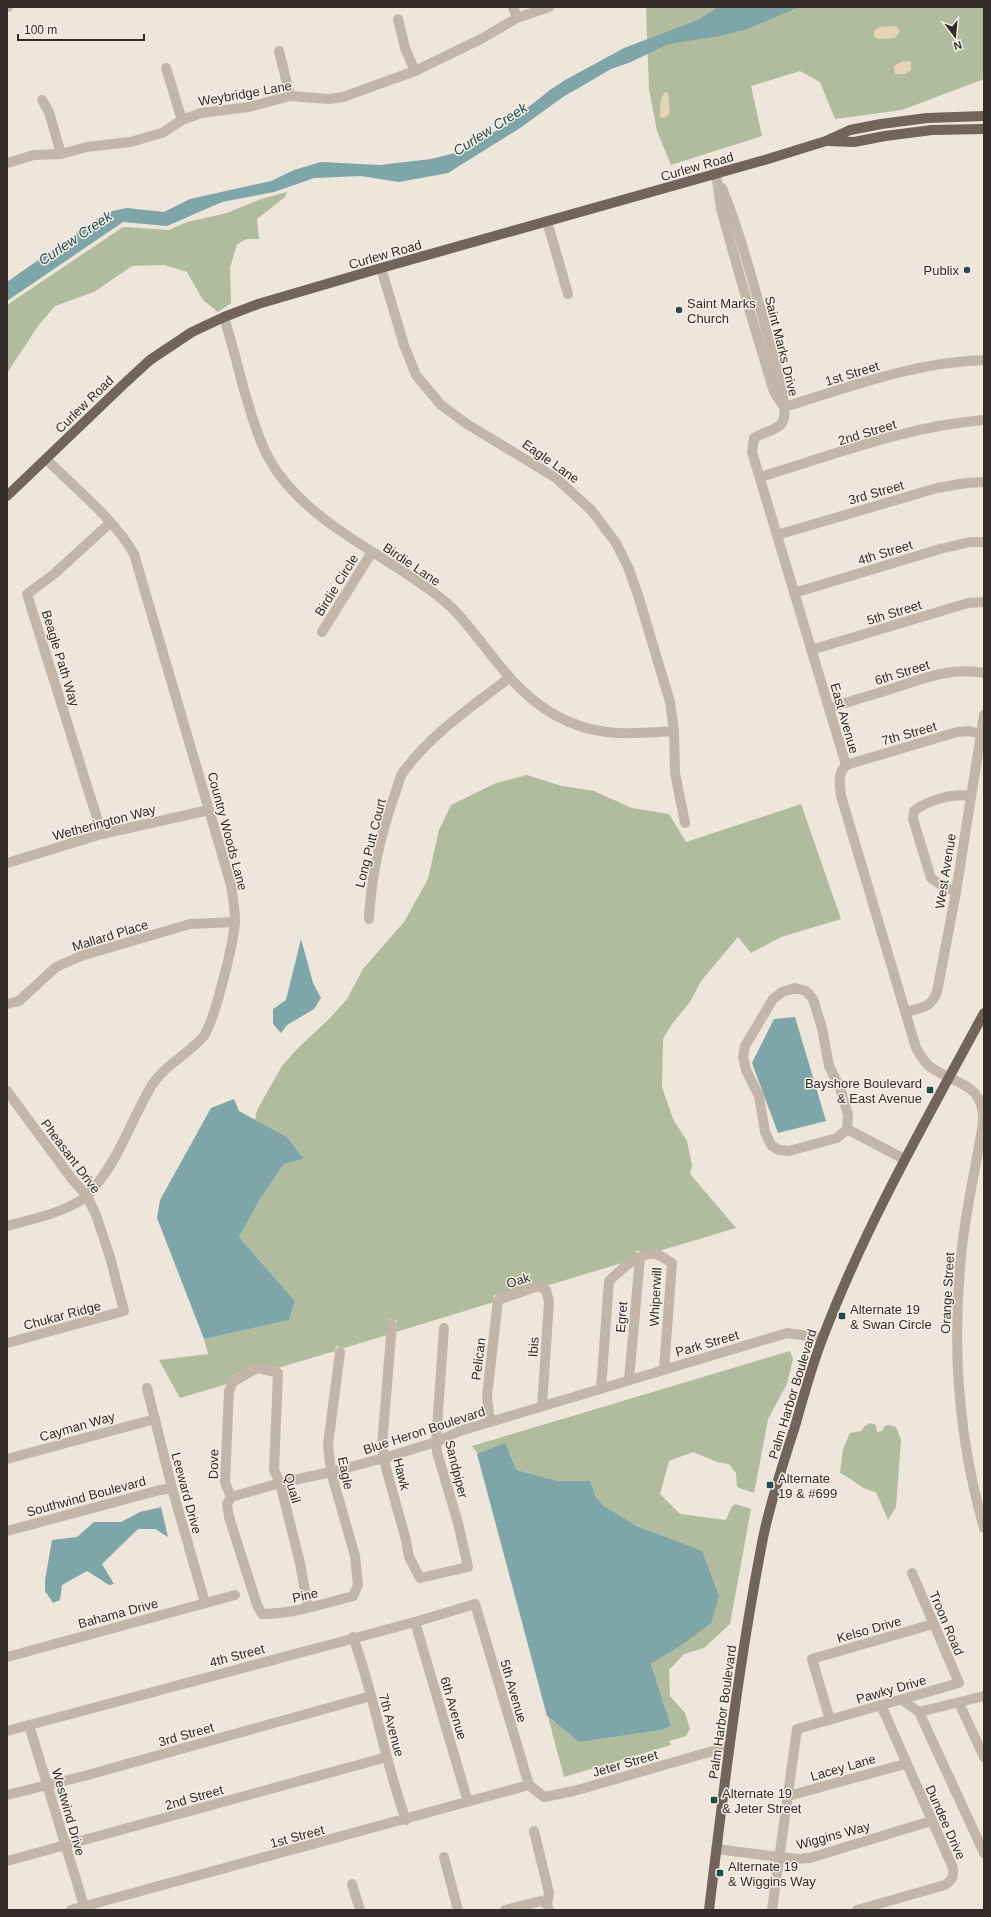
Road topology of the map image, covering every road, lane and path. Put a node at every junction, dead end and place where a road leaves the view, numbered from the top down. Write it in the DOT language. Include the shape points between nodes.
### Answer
graph roads {
  1 [pos="513,7"];
  2 [pos="548,7"];
  3 [pos="516,18"];
  4 [pos="398,19"];
  5 [pos="279,51"];
  6 [pos="166,68"];
  7 [pos="415,71"];
  8 [pos="290,96"];
  9 [pos="42,100"];
  10 [pos="984,116"];
  11 [pos="182,120"];
  12 [pos="984,125"];
  13 [pos="960,129"];
  14 [pos="984,129"];
  15 [pos="826,141"];
  16 [pos="61,154"];
  17 [pos="7,162"];
  18 [pos="716,173"];
  19 [pos="546,221"];
  20 [pos="381,268"];
  21 [pos="568,294"];
  22 [pos="224,316"];
  23 [pos="984,360"];
  24 [pos="784,407"];
  25 [pos="984,420"];
  26 [pos="46,459"];
  27 [pos="760,477"];
  28 [pos="984,482"];
  29 [pos="7,496"];
  30 [pos="110,523"];
  31 [pos="777,535"];
  32 [pos="984,542"];
  33 [pos="372,552"];
  34 [pos="794,593"];
  35 [pos="984,602"];
  36 [pos="322,632"];
  37 [pos="811,650"];
  38 [pos="984,673"];
  39 [pos="509,678"];
  40 [pos="829,708"];
  41 [pos="984,715"];
  42 [pos="674,731"];
  43 [pos="981,734"];
  44 [pos="846,765"];
  45 [pos="970,796"];
  46 [pos="209,810"];
  47 [pos="684,824"];
  48 [pos="102,834"];
  49 [pos="7,863"];
  50 [pos="956,892"];
  51 [pos="369,919"];
  52 [pos="235,922"];
  53 [pos="7,1004"];
  54 [pos="906,1012"];
  55 [pos="984,1013"];
  56 [pos="950,1077"];
  57 [pos="7,1091"];
  58 [pos="847,1129"];
  59 [pos="904,1159"];
  60 [pos="87,1196"];
  61 [pos="7,1226"];
  62 [pos="640,1257"];
  63 [pos="546,1290"];
  64 [pos="498,1300"];
  65 [pos="124,1311"];
  66 [pos="392,1324"];
  67 [pos="444,1328"];
  68 [pos="822,1338"];
  69 [pos="7,1343"];
  70 [pos="340,1352"];
  71 [pos="664,1369"];
  72 [pos="278,1373"];
  73 [pos="629,1380"];
  74 [pos="147,1388"];
  75 [pos="601,1389"];
  76 [pos="542,1406"];
  77 [pos="155,1419"];
  78 [pos="490,1422"];
  79 [pos="436,1442"];
  80 [pos="384,1458"];
  81 [pos="7,1459"];
  82 [pos="331,1472"];
  83 [pos="280,1483"];
  84 [pos="172,1488"];
  85 [pos="231,1497"];
  86 [pos="984,1527"];
  87 [pos="7,1531"];
  88 [pos="912,1573"];
  89 [pos="420,1578"];
  90 [pos="235,1595"];
  91 [pos="353,1596"];
  92 [pos="205,1603"];
  93 [pos="474,1604"];
  94 [pos="308,1608"];
  95 [pos="262,1614"];
  96 [pos="415,1622"];
  97 [pos="933,1624"];
  98 [pos="353,1637"];
  99 [pos="8,1655"];
  100 [pos="959,1683"];
  101 [pos="371,1696"];
  102 [pos="984,1696"];
  103 [pos="902,1700"];
  104 [pos="959,1704"];
  105 [pos="881,1706"];
  106 [pos="920,1712"];
  107 [pos="830,1720"];
  108 [pos="29,1725"];
  109 [pos="7,1731"];
  110 [pos="730,1746"];
  111 [pos="387,1757"];
  112 [pos="984,1757"];
  113 [pos="905,1764"];
  114 [pos="48,1784"];
  115 [pos="529,1785"];
  116 [pos="7,1795"];
  117 [pos="788,1796"];
  118 [pos="468,1802"];
  119 [pos="406,1820"];
  120 [pos="931,1821"];
  121 [pos="534,1831"];
  122 [pos="65,1846"];
  123 [pos="716,1849"];
  124 [pos="984,1853"];
  125 [pos="444,1857"];
  126 [pos="779,1858"];
  127 [pos="7,1861"];
  128 [pos="352,1884"];
  129 [pos="84,1906"];
  130 [pos="548,1907"];
  131 [pos="71,1910"];
  132 [pos="360,1910"];
  133 [pos="458,1910"];
  134 [pos="505,1910"];
  135 [pos="709,1910"];
  136 [pos="772,1910"];
  137 [pos="857,1910"];
  1 -- 3 [label="street"];
  2 -- 3 [label="street, Weybridge Lane"];
  3 -- 7 [label="street, Weybridge Lane" via="481,39"];
  4 -- 7 [label="street" via="405,48"];
  5 -- 8 [label="street"];
  6 -- 11 [label="street"];
  7 -- 8 [label="street, Weybridge Lane" via="343,97 329,99"];
  8 -- 11 [label="street, Weybridge Lane" via="248,107 201,113"];
  9 -- 16 [label="street"];
  10 -- 15 [label="main road, Curlew Road" via="927,118 887,123 850,130"];
  11 -- 16 [label="street, Weybridge Lane" via="162,133 130,142 87,147"];
  12 -- 13 [label="main road"];
  13 -- 14 [label="main road, Curlew Road"];
  13 -- 15 [label="main road, Curlew Road" via="904,133 854,142"];
  15 -- 18 [label="main road, Curlew Road"];
  16 -- 17 [label="street, Weybridge Lane" via="34,155"];
  18 -- 19 [label="main road, Curlew Road"];
  18 -- 24 [label="street, Saint Marks Drive" via="722,209 750,312 774,392"];
  19 -- 20 [label="main road, Curlew Road"];
  19 -- 21 [label="street"];
  20 -- 22 [label="main road, Curlew Road"];
  20 -- 42 [label="street, Eagle Lane" via="404,345 416,375 441,405 467,424 556,478 592,511 616,543 638,595 670,702"];
  22 -- 26 [label="main road, Curlew Road" via="192,332 150,360"];
  22 -- 33 [label="street, Birdie Lane" via="257,434 265,453 278,473 308,508"];
  23 -- 24 [label="street, 1st Street" via="924,366"];
  24 -- 27 [label="street, East Avenue" via="784,422 778,428 754,438 752,452"];
  25 -- 27 [label="street, 2nd Street" via="944,424"];
  26 -- 29 [label="main road, Curlew Road"];
  26 -- 30 [label="street, Country Woods Lane"];
  27 -- 31 [label="street, East Avenue"];
  28 -- 31 [label="street, 3rd Street" via="937,488"];
  30 -- 46 [label="street, Country Woods Lane" via="127,541 134,554"];
  30 -- 48 [label="street, Beagle Path Way" via="54,574 27,594"];
  31 -- 34 [label="street, East Avenue"];
  32 -- 34 [label="street, 4th Street" via="970,542 940,549"];
  33 -- 36 [label="street, Birdie Circle"];
  33 -- 39 [label="street, Birdie Lane" via="424,586 453,609"];
  34 -- 37 [label="street, East Avenue"];
  35 -- 37 [label="street, 5th Street" via="968,604"];
  37 -- 40 [label="street, East Avenue"];
  38 -- 40 [label="street, 6th Street" via="952,671"];
  39 -- 42 [label="street, Birdie Lane" via="538,705 578,726 602,733"];
  39 -- 51 [label="street, Long Putt Court" via="448,726 415,757 403,773 386,819 370,897"];
  40 -- 44 [label="street, East Avenue"];
  41 -- 43 [label="street, West Avenue"];
  42 -- 47 [label="street, Eagle Lane" via="675,773"];
  43 -- 44 [label="street, 7th Street" via="957,732"];
  43 -- 45 [label="street, West Avenue"];
  44 -- 54 [label="street, East Avenue" via="839,778 841,796"];
  45 -- 50 [label="street, West Avenue"];
  45 -- 50 [label="street" via="951,796 921,806 914,811 913,819 931,878 944,888"];
  46 -- 48 [label="street, Wetherington Way"];
  46 -- 52 [label="street, Country Woods Lane" via="232,885"];
  48 -- 49 [label="street, Wetherington Way"];
  50 -- 54 [label="street, West Avenue" via="934,1001"];
  52 -- 53 [label="street, Mallard Place" via="190,924 81,956 56,967 19,1000"];
  52 -- 60 [label="street, Country Woods Lane" via="231,946 207,1032 157,1079 116,1157"];
  54 -- 56 [label="street, East Avenue" via="916,1048 922,1057 929,1065"];
  55 -- 56 [label="main road, Palm Harbor Boulevard"];
  56 -- 59 [label="main road, Palm Harbor Boulevard"];
  56 -- 86 [label="street, Orange Street" via="974,1092 983,1106 983,1123 961,1256 957,1339 965,1442 971,1480"];
  57 -- 60 [label="street, Pheasant Drive"];
  58 -- 58 [label="street" via="848,1115 840,1088 829,1066 822,1028 813,999 806,991 796,988 782,992 773,999 745,1046 743,1057 746,1070 759,1096 765,1132 771,1145 779,1150 789,1151 836,1138"];
  58 -- 59 [label="street"];
  59 -- 68 [label="main road, Palm Harbor Boulevard" via="850,1267"];
  60 -- 61 [label="street, Country Woods Lane" via="42,1217"];
  60 -- 65 [label="street, Pheasant Drive" via="96,1215"];
  62 -- 71 [label="street, Whiperwill" via="655,1254 672,1263"];
  62 -- 73 [label="street, Egret"];
  62 -- 75 [label="street, Whiperwill" via="622,1268 609,1281"];
  63 -- 64 [label="street, Oak" via="538,1286"];
  63 -- 76 [label="street, Ibis" via="549,1302"];
  64 -- 78 [label="street, Pelican" via="487,1396"];
  65 -- 69 [label="street, Chukar Ridge"];
  66 -- 80 [label="street, Hawk" via="382,1445"];
  67 -- 79 [label="street, Sandpiper"];
  68 -- 71 [label="street, Park Street" via="787,1333"];
  68 -- 110 [label="main road, Palm Harbor Boulevard" via="763,1538 747,1623"];
  70 -- 82 [label="street, Eagle" via="328,1445"];
  71 -- 73 [label="street, Park Street"];
  72 -- 83 [label="street, Quail" via="274,1470"];
  72 -- 85 [label="street, Dove" via="257,1368 233,1382 229,1391 225,1482"];
  73 -- 75 [label="street, Park Street"];
  74 -- 77 [label="street, Leeward Drive"];
  75 -- 76 [label="street, Blue Heron Boulevard"];
  76 -- 78 [label="street, Blue Heron Boulevard"];
  77 -- 81 [label="street, Cayman Way"];
  77 -- 84 [label="street, Leeward Drive"];
  78 -- 79 [label="street, Blue Heron Boulevard"];
  79 -- 80 [label="street, Blue Heron Boulevard"];
  79 -- 89 [label="street, Sandpiper" via="468,1567"];
  80 -- 82 [label="street, Blue Heron Boulevard"];
  80 -- 89 [label="street, Hawk" via="409,1557"];
  82 -- 83 [label="street, Blue Heron Boulevard"];
  82 -- 91 [label="street, Eagle" via="355,1556 358,1584"];
  83 -- 85 [label="street, Blue Heron Boulevard"];
  83 -- 94 [label="street, Quail" via="300,1563"];
  84 -- 87 [label="street, Southwind Boulevard"];
  84 -- 92 [label="street, Leeward Drive"];
  85 -- 95 [label="street, Dove" via="227,1504 229,1517"];
  88 -- 97 [label="street, Troon Road"];
  90 -- 92 [label="street, Bahama Drive"];
  91 -- 94 [label="street, Pine"];
  92 -- 99 [label="street, Bahama Drive"];
  93 -- 96 [label="street, 4th Street"];
  93 -- 115 [label="street, 5th Avenue"];
  94 -- 95 [label="street, Pine" via="280,1614"];
  96 -- 98 [label="street, 4th Street"];
  96 -- 118 [label="street, 6th Avenue"];
  97 -- 100 [label="street, Troon Road"];
  97 -- 107 [label="street, Kelso Drive" via="812,1659"];
  98 -- 101 [label="street, 7th Avenue"];
  98 -- 108 [label="street, 4th Street"];
  100 -- 103 [label="street, Pawky Drive"];
  101 -- 111 [label="street, 7th Avenue"];
  101 -- 114 [label="street, 3rd Street"];
  102 -- 104 [label="street"];
  103 -- 105 [label="street, Pawky Drive"];
  103 -- 106 [label="street"];
  104 -- 106 [label="street"];
  104 -- 112 [label="street"];
  105 -- 107 [label="street, Pawky Drive"];
  105 -- 113 [label="street, Dundee Drive"];
  106 -- 124 [label="street"];
  107 -- 117 [label="street" via="797,1729"];
  108 -- 109 [label="street, 4th Street"];
  108 -- 114 [label="street, Westwind Drive"];
  110 -- 115 [label="street, Jeter Street" via="574,1791 544,1797"];
  110 -- 123 [label="main road, Palm Harbor Boulevard"];
  111 -- 119 [label="street, 7th Avenue"];
  111 -- 122 [label="street, 2nd Street"];
  113 -- 117 [label="street, Lacey Lane"];
  113 -- 120 [label="street, Dundee Drive"];
  114 -- 116 [label="street, 3rd Street"];
  114 -- 122 [label="street, Westwind Drive"];
  115 -- 118 [label="street, 1st Street"];
  117 -- 126 [label="street"];
  118 -- 119 [label="street, 1st Street"];
  119 -- 129 [label="street, 1st Street"];
  120 -- 126 [label="street, Wiggins Way" via="810,1858"];
  120 -- 137 [label="street, Dundee Drive" via="953,1868 952,1880 945,1885"];
  121 -- 130 [label="street" via="549,1893"];
  122 -- 127 [label="street, 2nd Street"];
  122 -- 129 [label="street, Westwind Drive"];
  123 -- 126 [label="street, Wiggins Way"];
  123 -- 135 [label="main road, Palm Harbor Boulevard"];
  125 -- 133 [label="street"];
  126 -- 136 [label="street"];
  128 -- 132 [label="street"];
  129 -- 131 [label="street, 1st Street"];
  130 -- 134 [label="street" via="538,1901"];
}
